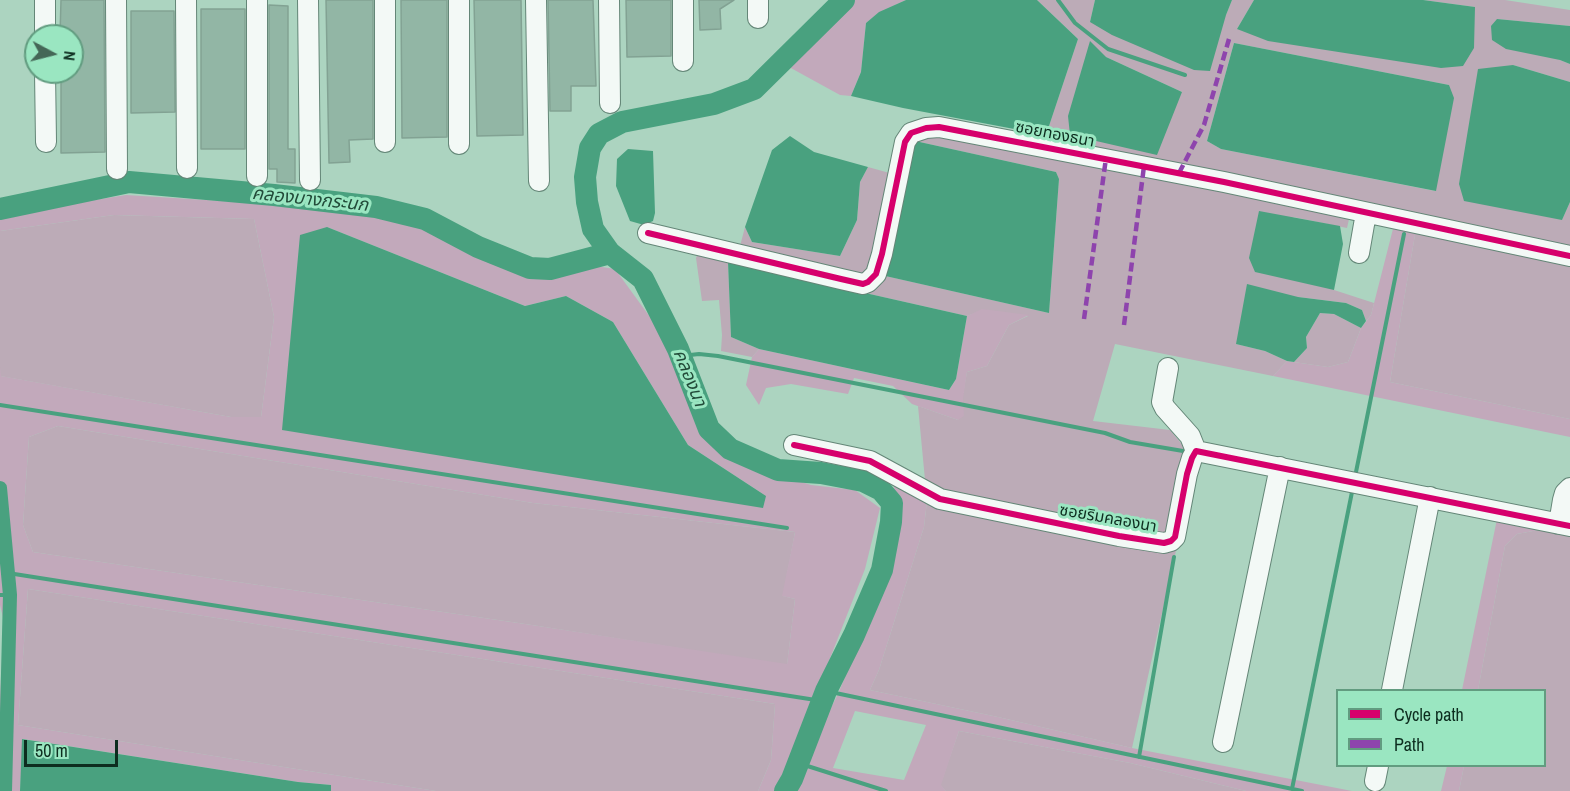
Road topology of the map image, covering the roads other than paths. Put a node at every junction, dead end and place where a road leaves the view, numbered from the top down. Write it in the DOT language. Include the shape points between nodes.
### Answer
graph roads {
  1 [pos="45,0"];
  2 [pos="116,0"];
  3 [pos="186,0"];
  4 [pos="257,0"];
  5 [pos="308,0"];
  6 [pos="385,0"];
  7 [pos="459,0"];
  8 [pos="536,0"];
  9 [pos="609,0"];
  10 [pos="683,0"];
  11 [pos="45,24"];
  12 [pos="683,61"];
  13 [pos="45,84"];
  14 [pos="610,103"];
  15 [pos="46,142"];
  16 [pos="385,142"];
  17 [pos="459,144"];
  18 [pos="187,168"];
  19 [pos="117,169"];
  20 [pos="257,176"];
  21 [pos="310,180"];
  22 [pos="539,181"];
  23 [pos="1366,213"];
  24 [pos="648,233"];
  25 [pos="1359,253"];
  26 [pos="1570,256"];
  27 [pos="1168,368"];
  28 [pos="794,446"];
  29 [pos="1196,451"];
  30 [pos="1280,467"];
  31 [pos="1570,488"];
  32 [pos="1430,497"];
  33 [pos="1564,525"];
  34 [pos="1392,689"];
  35 [pos="1223,742"];
  1 -- 11 [label="street"];
  2 -- 19 [label="street"];
  3 -- 18 [label="street"];
  4 -- 20 [label="street"];
  5 -- 21 [label="street"];
  6 -- 16 [label="street"];
  7 -- 17 [label="street"];
  8 -- 22 [label="street"];
  9 -- 14 [label="street"];
  10 -- 12 [label="street"];
  13 -- 15 [label="street"];
  23 -- 24 [label="street, ซอยทองธนา" via="939,127 911,133 905,142 882,254 873,279 863,284"];
  23 -- 25 [label="street"];
  23 -- 26 [label="street, ซอยทองธนา"];
  27 -- 29 [label="street" via="1162,402 1190,436"];
  28 -- 29 [label="street, ซอยริมคลองนา" via="870,461 940,499 1164,543 1175,537 1187,474"];
  29 -- 30 [label="street"];
  30 -- 32 [label="street"];
  30 -- 35 [label="street"];
  31 -- 33 [label="street" via="1563,500"];
  32 -- 33 [label="street"];
  32 -- 34 [label="street"];
}
